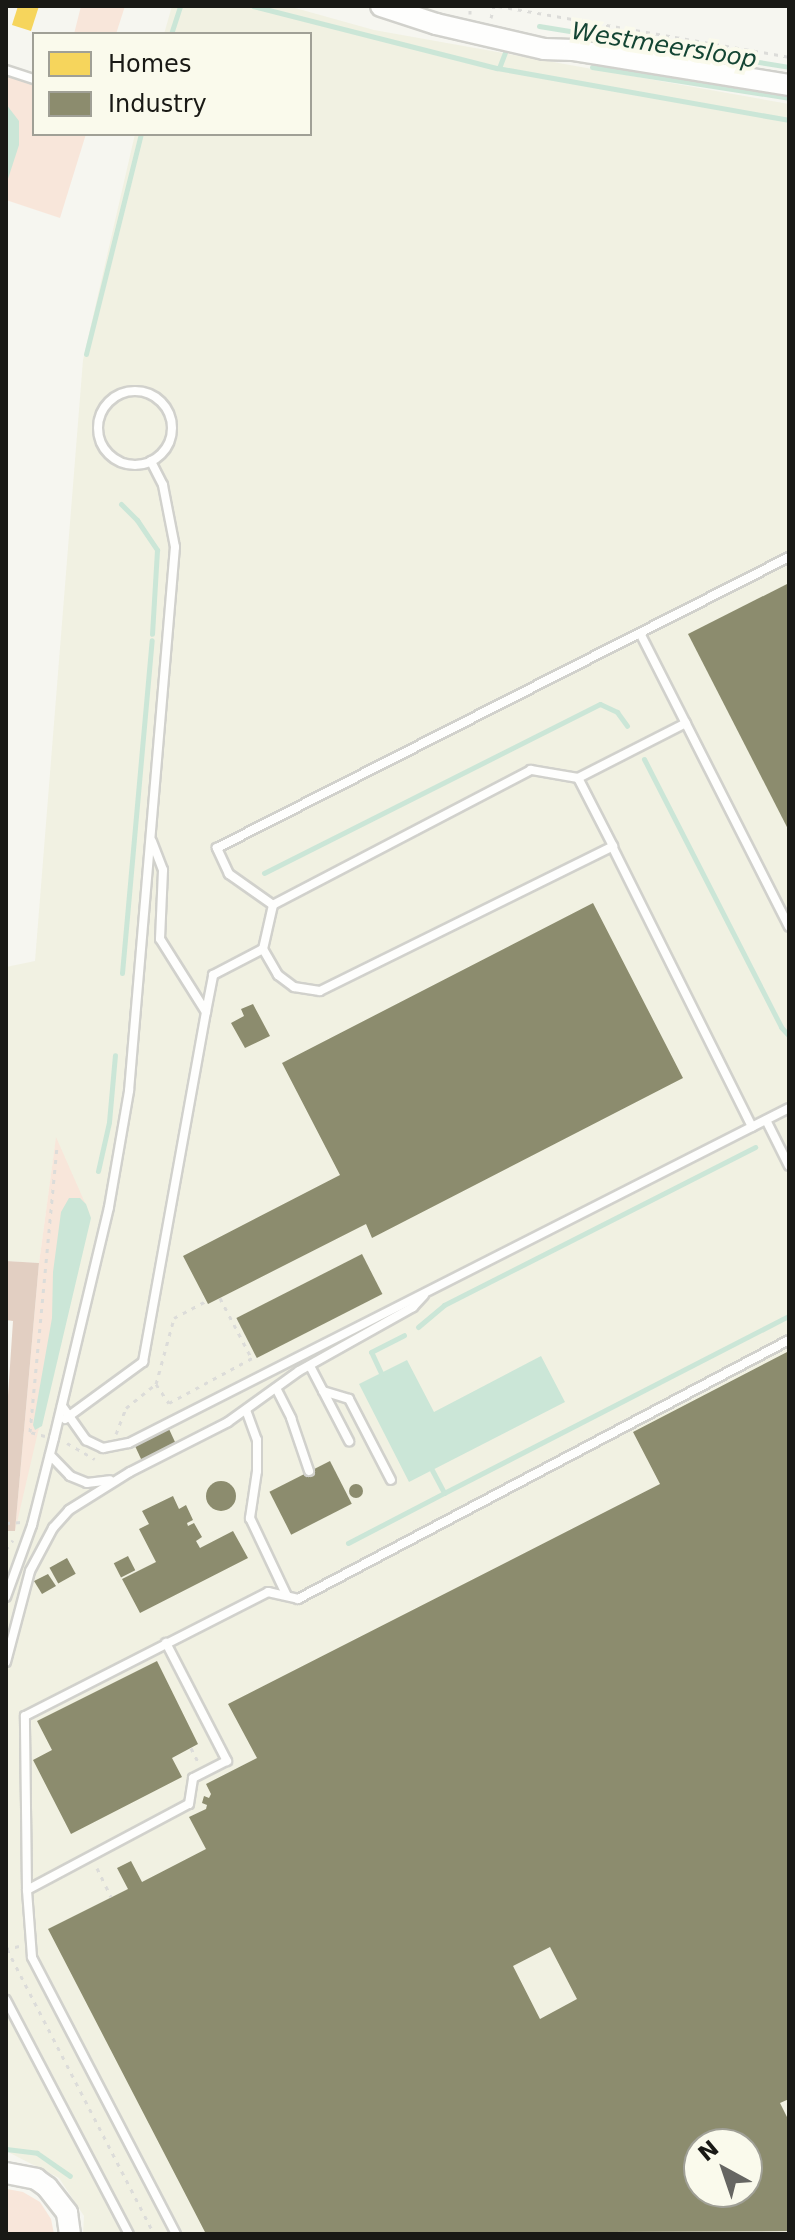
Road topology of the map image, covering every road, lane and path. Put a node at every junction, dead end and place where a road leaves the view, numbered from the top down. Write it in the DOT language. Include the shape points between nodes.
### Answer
graph roads {
  1 [pos="381,6"];
  2 [pos="498,6"];
  3 [pos="789,57"];
  4 [pos="6,70"];
  5 [pos="32,78"];
  6 [pos="789,85"];
  7 [pos="151,461"];
  8 [pos="789,557"];
  9 [pos="641,635"];
  10 [pos="686,723"];
  11 [pos="578,778"];
  12 [pos="150,838"];
  13 [pos="612,846"];
  14 [pos="273,905"];
  15 [pos="789,927"];
  16 [pos="263,949"];
  17 [pos="206,1012"];
  18 [pos="789,1108"];
  19 [pos="766,1120"];
  20 [pos="752,1127"];
  21 [pos="57,1144"];
  22 [pos="789,1166"];
  23 [pos="430,1289"];
  24 [pos="220,1298"];
  25 [pos="206,1301"];
  26 [pos="789,1340"];
  27 [pos="310,1366"];
  28 [pos="156,1384"];
  29 [pos="276,1388"];
  30 [pos="323,1391"];
  31 [pos="62,1406"];
  32 [pos="246,1410"];
  33 [pos="69,1416"];
  34 [pos="58,1424"];
  35 [pos="54,1438"];
  36 [pos="114,1438"];
  37 [pos="349,1441"];
  38 [pos="50,1455"];
  39 [pos="309,1471"];
  40 [pos="118,1479"];
  41 [pos="391,1480"];
  42 [pos="22,1522"];
  43 [pos="6,1523"];
  44 [pos="287,1596"];
  45 [pos="6,1597"];
  46 [pos="166,1643"];
  47 [pos="6,1662"];
  48 [pos="191,1748"];
  49 [pos="201,1769"];
  50 [pos="94,1863"];
  51 [pos="27,1890"];
  52 [pos="111,1897"];
  53 [pos="19,1946"];
  54 [pos="6,1950"];
  55 [pos="6,2000"];
  56 [pos="6,2173"];
  57 [pos="70,2234"];
  58 [pos="129,2234"];
  59 [pos="154,2234"];
  60 [pos="176,2234"];
  1 -- 6 [label="street" via="511,42"];
  2 -- 3 [label="path"];
  4 -- 5 [label="lane"];
  7 -- 7 [label="lane" via="169,441 170,418 164,406 143,392 118,395 101,413 103,448 121,463"];
  7 -- 12 [label="lane" via="163,485 175,547"];
  8 -- 9 [label="lane"];
  9 -- 10 [label="lane"];
  9 -- 14 [label="lane" via="217,848 229,874"];
  10 -- 11 [label="lane"];
  10 -- 15 [label="lane"];
  11 -- 13 [label="lane"];
  11 -- 14 [label="lane" via="531,770"];
  12 -- 17 [label="lane" via="163,870 160,939"];
  12 -- 31 [label="lane" via="123,1135"];
  13 -- 16 [label="lane" via="320,991 294,987 278,975"];
  13 -- 20 [label="lane"];
  14 -- 16 [label="lane"];
  16 -- 17 [label="lane" via="213,975"];
  17 -- 33 [label="lane" via="143,1362"];
  18 -- 19 [label="lane"];
  19 -- 20 [label="lane"];
  19 -- 22 [label="lane"];
  20 -- 23 [label="lane"];
  21 -- 35 [label="path" via="30,1432"];
  23 -- 27 [label="lane" via="413,1307"];
  23 -- 33 [label="lane" via="129,1443 103,1448 86,1440"];
  24 -- 28 [label="path" via="254,1358 169,1403"];
  25 -- 28 [label="path" via="174,1318"];
  26 -- 44 [label="lane" via="298,1599"];
  27 -- 29 [label="lane"];
  27 -- 30 [label="lane"];
  28 -- 36 [label="path" via="126,1408"];
  29 -- 32 [label="lane"];
  29 -- 39 [label="lane"];
  30 -- 37 [label="lane"];
  30 -- 41 [label="lane" via="349,1399"];
  31 -- 33 [label="lane"];
  31 -- 34 [label="lane"];
  32 -- 40 [label="lane"];
  32 -- 44 [label="lane" via="257,1440 250,1518"];
  33 -- 34 [label="lane"];
  34 -- 35 [label="lane"];
  35 -- 38 [label="lane"];
  38 -- 40 [label="lane" via="70,1476 87,1483"];
  38 -- 45 [label="lane"];
  40 -- 47 [label="lane" via="69,1510 41,1546"];
  42 -- 43 [label="path"];
  44 -- 46 [label="lane" via="268,1592"];
  46 -- 51 [label="lane" via="25,1716"];
  46 -- 51 [label="lane" via="227,1761 193,1778 189,1804"];
  48 -- 49 [label="path"];
  50 -- 52 [label="path"];
  51 -- 60 [label="lane" via="32,1957"];
  53 -- 54 [label="path"];
  54 -- 59 [label="path"];
  55 -- 58 [label="lane"];
  56 -- 57 [label="street" via="36,2179 47,2187 67,2213"];
}
